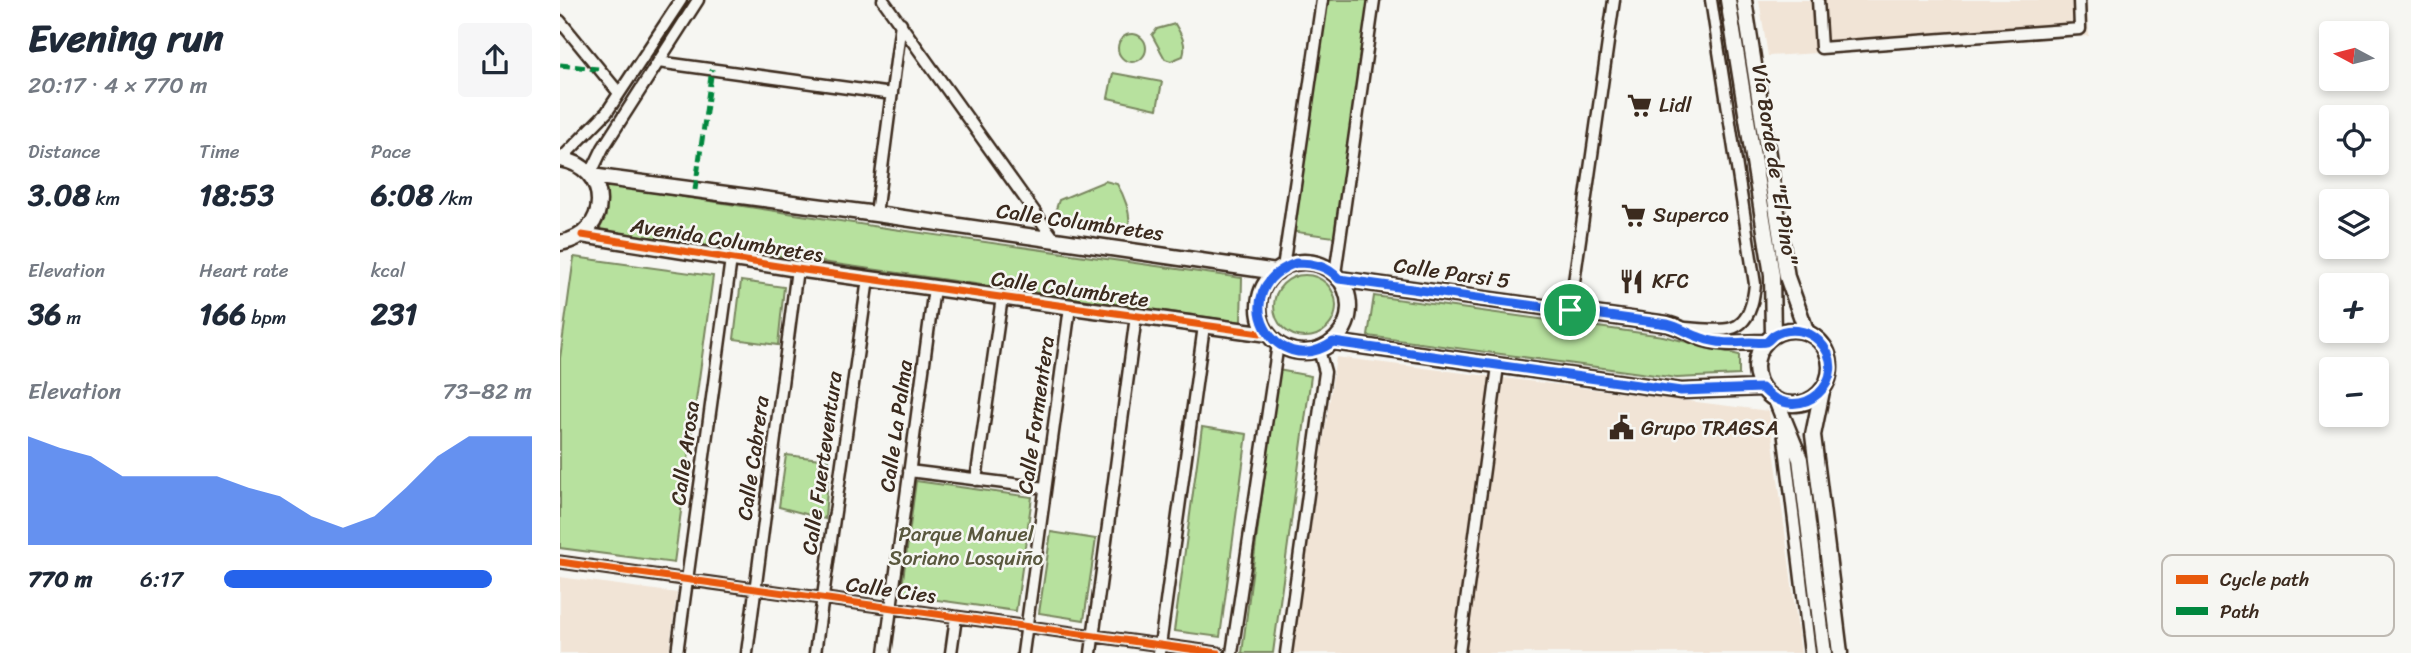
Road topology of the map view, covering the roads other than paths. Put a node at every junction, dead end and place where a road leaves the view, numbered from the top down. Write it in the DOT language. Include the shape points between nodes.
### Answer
graph roads {
  1 [pos="681,0"];
  2 [pos="698,0"];
  3 [pos="883,0"];
  4 [pos="1322,0"];
  5 [pos="1374,0"];
  6 [pos="1614,0"];
  7 [pos="1711,0"];
  8 [pos="1728,0"];
  9 [pos="1744,0"];
  10 [pos="1818,0"];
  11 [pos="2079,0"];
  12 [pos="560,21"];
  13 [pos="901,23"];
  14 [pos="658,62"];
  15 [pos="619,93"];
  16 [pos="892,94"];
  17 [pos="560,159"];
  18 [pos="590,175"];
  19 [pos="876,214"];
  20 [pos="582,235"];
  21 [pos="1054,239"];
  22 [pos="561,247"];
  23 [pos="731,259"];
  24 [pos="797,269"];
  25 [pos="1280,270"];
  26 [pos="1337,277"];
  27 [pos="868,279"];
  28 [pos="934,288"];
  29 [pos="1002,298"];
  30 [pos="1070,307"];
  31 [pos="1570,310"];
  32 [pos="1136,316"];
  33 [pos="1204,326"];
  34 [pos="1680,327"];
  35 [pos="1807,333"];
  36 [pos="1273,339"];
  37 [pos="1769,339"];
  38 [pos="1333,342"];
  39 [pos="1319,350"];
  40 [pos="1498,366"];
  41 [pos="1762,388"];
  42 [pos="1822,391"];
  43 [pos="1776,400"];
  44 [pos="1782,415"];
  45 [pos="909,471"];
  46 [pos="976,480"];
  47 [pos="1045,488"];
  48 [pos="560,562"];
  49 [pos="687,580"];
  50 [pos="755,589"];
  51 [pos="823,599"];
  52 [pos="891,608"];
  53 [pos="956,617"];
  54 [pos="1026,627"];
  55 [pos="1094,636"];
  56 [pos="1160,649"];
  57 [pos="677,653"];
  58 [pos="747,653"];
  59 [pos="815,653"];
  60 [pos="885,653"];
  61 [pos="951,653"];
  62 [pos="1023,653"];
  63 [pos="1091,653"];
  64 [pos="1217,653"];
  65 [pos="1233,653"];
  66 [pos="1286,653"];
  67 [pos="1459,653"];
  68 [pos="1810,653"];
  69 [pos="1824,653"];
  70 [pos="1840,653"];
  1 -- 15 [label="street"];
  2 -- 14 [label="street"];
  3 -- 13 [label="street"];
  4 -- 25 [label="street"];
  5 -- 26 [label="street"];
  6 -- 31 [label="street"];
  7 -- 34 [label="street" via="1755,284 1753,306 1742,324 1724,330"];
  8 -- 37 [label="street, Vía Borde de \"El Pino\"" via="1772,275"];
  9 -- 35 [label="street, Vía Borde de \"El Pino\"" via="1787,277"];
  10 -- 11 [label="street" via="1821,48 2080,29"];
  12 -- 15 [label="street"];
  13 -- 16 [label="street"];
  13 -- 21 [label="street"];
  14 -- 16 [label="street"];
  14 -- 18 [label="street"];
  15 -- 17 [label="street" via="607,112"];
  16 -- 19 [label="street"];
  17 -- 18 [label="street, Avenida Columbretes" via="577,164"];
  18 -- 19 [label="street, Avenida Columbretes"];
  18 -- 20 [label="street" via="599,200 597,213"];
  19 -- 21 [label="street, Calle Columbretes"];
  20 -- 22 [label="street"];
  20 -- 23 [label="street, Avenida Columbretes"];
  21 -- 25 [label="street, Calle Columbretes"];
  23 -- 24 [label="street, Avenida Columbretes"];
  23 -- 49 [label="street, Calle Arosa"];
  24 -- 27 [label="street, Avenida Columbretes"];
  24 -- 50 [label="street, Calle Cabrera"];
  25 -- 26 [label="street" via="1310,263"];
  25 -- 36 [label="street" via="1267,282 1259,308"];
  26 -- 31 [label="street, Calle Parsi 5"];
  26 -- 38 [label="street" via="1348,295 1349,307 1342,332"];
  27 -- 28 [label="street, Calle Columbrete"];
  27 -- 51 [label="street, Calle Fuerteventura"];
  28 -- 29 [label="street, Calle Columbrete"];
  28 -- 45 [label="street, Calle La Palma"];
  29 -- 30 [label="street, Calle Columbrete"];
  29 -- 46 [label="street"];
  30 -- 32 [label="street, Calle Columbrete"];
  30 -- 47 [label="street, Calle Formentera"];
  31 -- 34 [label="street, Calle Parsi 5"];
  32 -- 33 [label="street, Calle Columbrete"];
  32 -- 55 [label="street"];
  33 -- 36 [label="street, Calle Columbrete"];
  33 -- 56 [label="street"];
  34 -- 37 [label="street, Calle Parsi 5" via="1724,343"];
  35 -- 37 [label="street" via="1784,331"];
  35 -- 42 [label="street" via="1817,338 1829,358 1828,381"];
  36 -- 39 [label="street" via="1290,350"];
  36 -- 65 [label="street"];
  37 -- 41 [label="street" via="1756,364"];
  38 -- 39 [label="street"];
  38 -- 40 [label="street"];
  39 -- 66 [label="street" via="1325,372"];
  40 -- 41 [label="street" via="1681,391"];
  40 -- 67 [label="street"];
  41 -- 43 [label="street"];
  42 -- 43 [label="street" via="1801,404"];
  42 -- 70 [label="street" via="1813,435"];
  43 -- 44 [label="street"];
  44 -- 68 [label="street"];
  44 -- 69 [label="street" via="1800,459"];
  45 -- 46 [label="street"];
  45 -- 52 [label="street, Calle La Palma"];
  46 -- 47 [label="street"];
  47 -- 54 [label="street, Calle Formentera"];
  48 -- 49 [label="street, Calle Cies"];
  49 -- 50 [label="street, Calle Cies"];
  49 -- 57 [label="street, Calle Arosa"];
  50 -- 51 [label="street, Calle Cies"];
  50 -- 58 [label="street, Calle Cabrera"];
  51 -- 52 [label="street, Calle Cies"];
  51 -- 59 [label="street, Calle Fuerteventura"];
  52 -- 53 [label="street, Calle Cies"];
  52 -- 60 [label="street, Calle La Palma"];
  53 -- 54 [label="street, Calle Cies"];
  53 -- 61 [label="street"];
  54 -- 55 [label="street, Calle Cies"];
  54 -- 62 [label="street, Calle Formentera"];
  55 -- 56 [label="street, Calle Cies"];
  55 -- 63 [label="street"];
  56 -- 64 [label="street, Calle Cies"];
}
